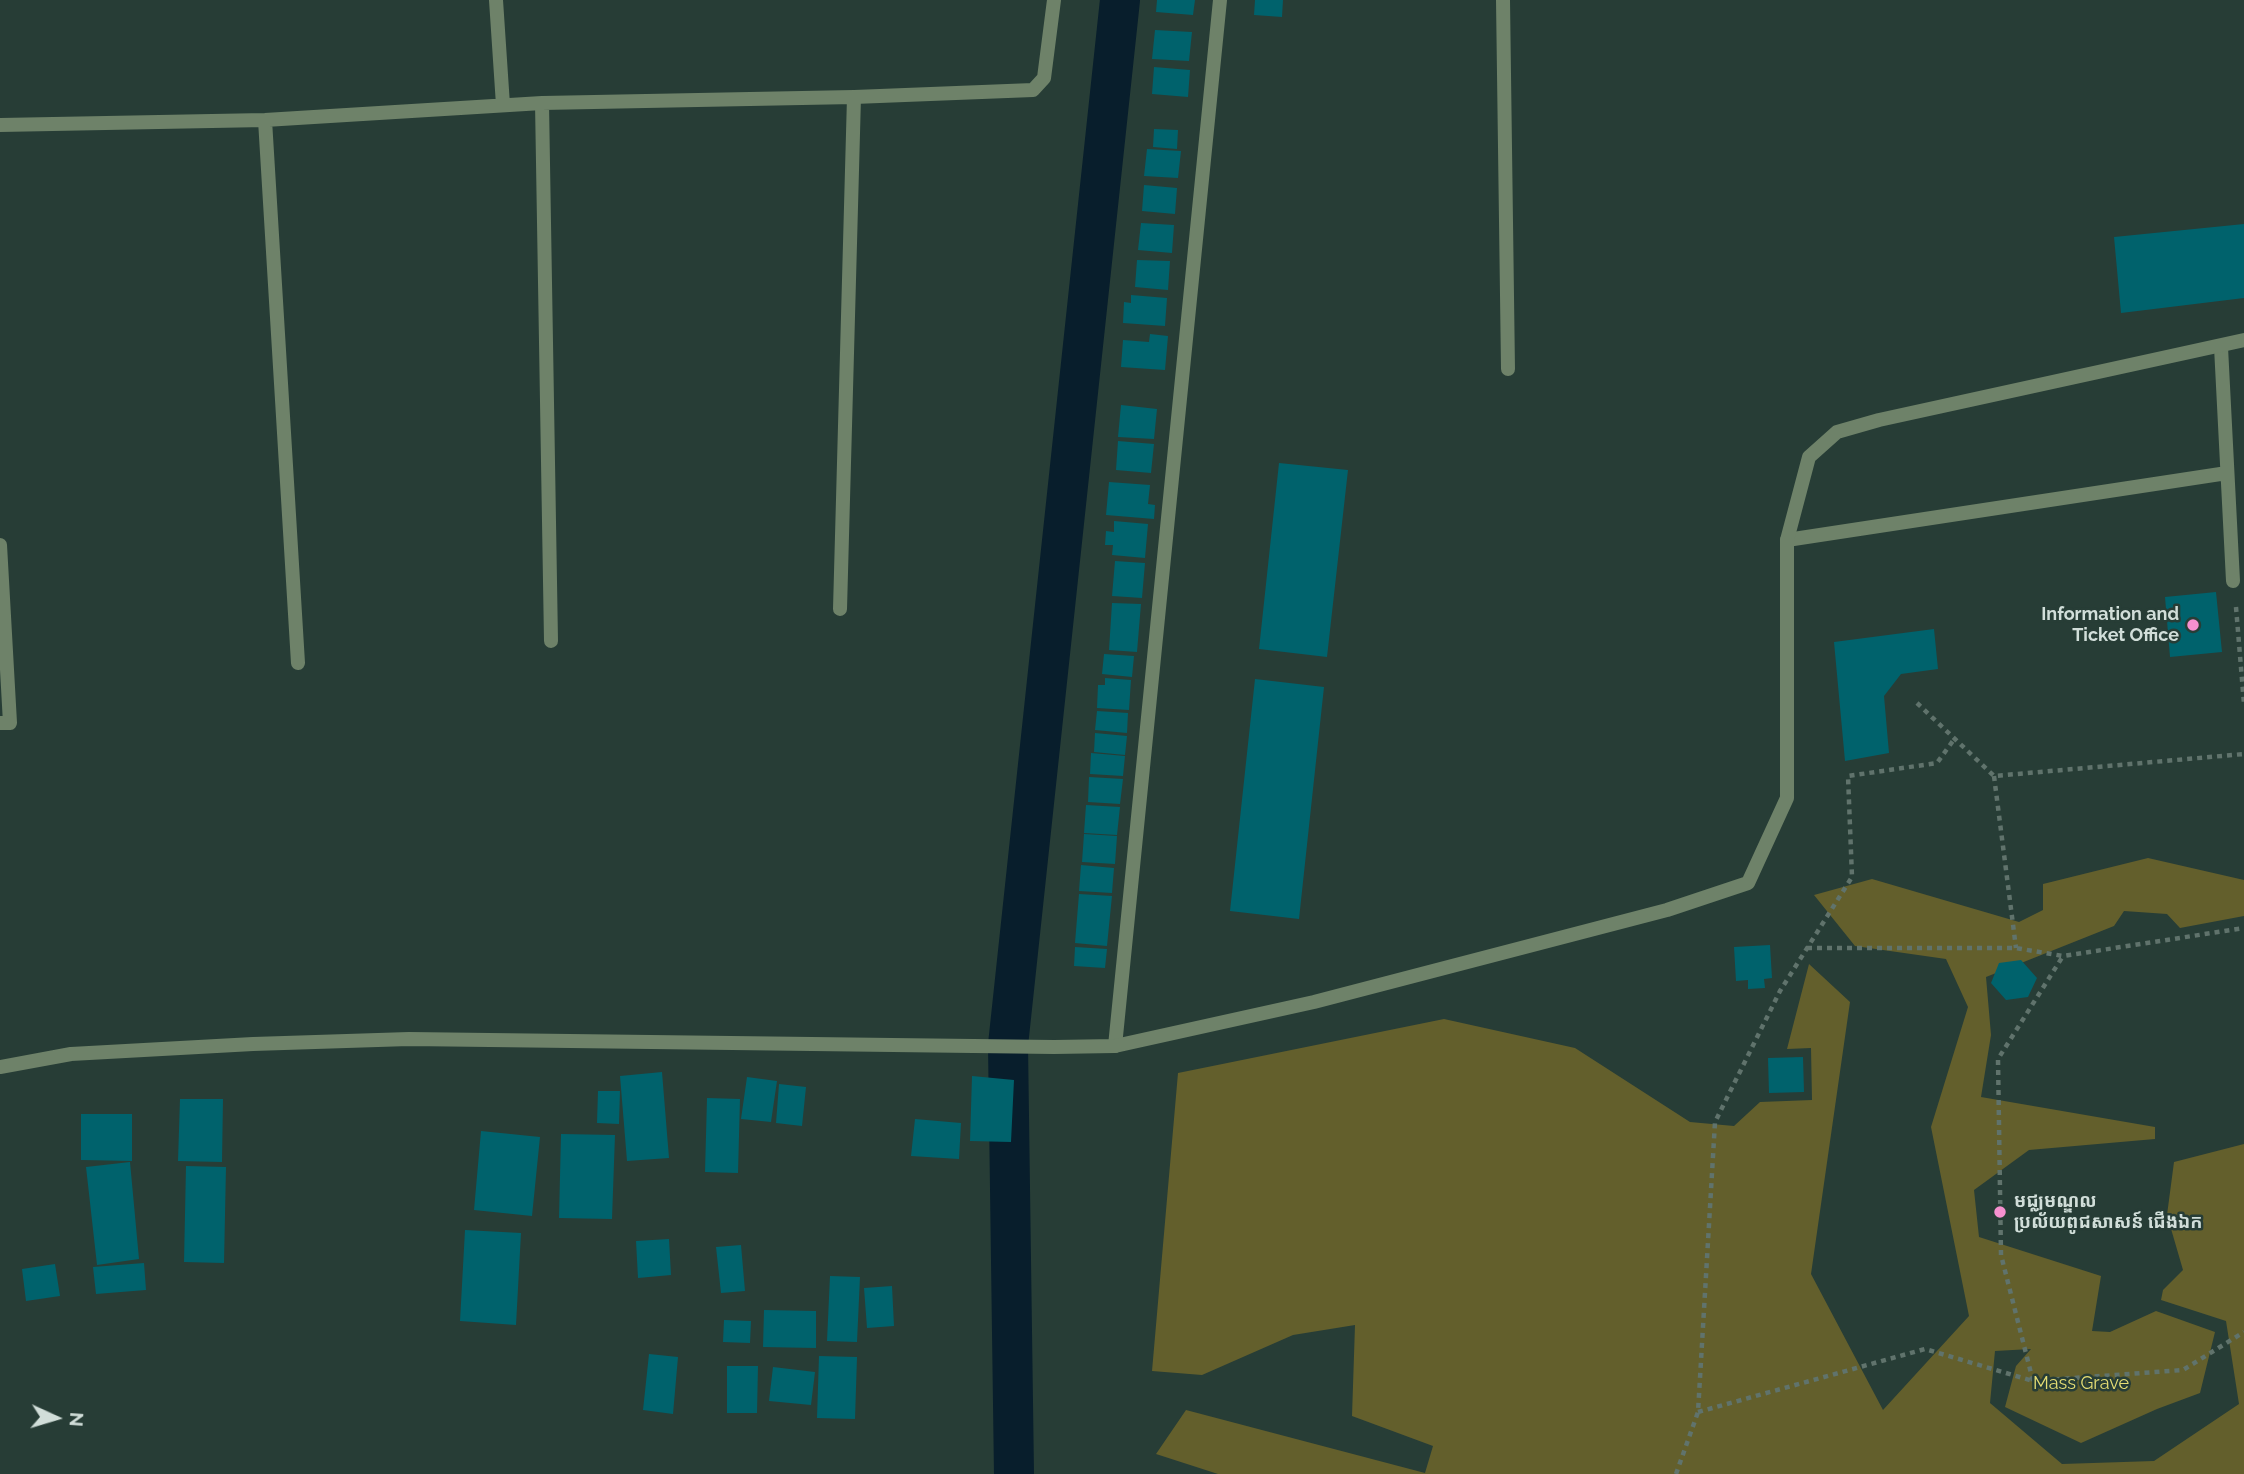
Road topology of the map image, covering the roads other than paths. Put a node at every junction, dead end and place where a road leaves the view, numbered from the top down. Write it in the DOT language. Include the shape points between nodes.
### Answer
graph roads {
  1 [pos="496,0"];
  2 [pos="1054,0"];
  3 [pos="1220,0"];
  4 [pos="1503,0"];
  5 [pos="855,97"];
  6 [pos="542,103"];
  7 [pos="503,105"];
  8 [pos="265,120"];
  9 [pos="0,125"];
  10 [pos="2244,340"];
  11 [pos="2221,347"];
  12 [pos="1508,369"];
  13 [pos="2227,473"];
  14 [pos="1787,540"];
  15 [pos="0,545"];
  16 [pos="2238,548"];
  17 [pos="2233,581"];
  18 [pos="840,609"];
  19 [pos="551,641"];
  20 [pos="298,663"];
  21 [pos="0,723"];
  22 [pos="1115,1046"];
  23 [pos="0,1067"];
  1 -- 7 [label="street"];
  2 -- 5 [label="street" via="1044,78 1033,90"];
  3 -- 22 [label="street"];
  4 -- 12 [label="street"];
  5 -- 6 [label="street"];
  5 -- 18 [label="street"];
  6 -- 7 [label="street"];
  6 -- 19 [label="street"];
  7 -- 8 [label="street"];
  8 -- 9 [label="street"];
  8 -- 20 [label="street"];
  10 -- 11 [label="street"];
  11 -- 13 [label="street"];
  11 -- 14 [label="street" via="1838,432 1809,457"];
  13 -- 14 [label="street"];
  13 -- 16 [label="street"];
  14 -- 22 [label="street" via="1787,798 1748,883 1667,910 1340,995"];
  15 -- 21 [label="street" via="10,723"];
  16 -- 17 [label="street"];
  22 -- 23 [label="street" via="409,1039 71,1054"];
}
